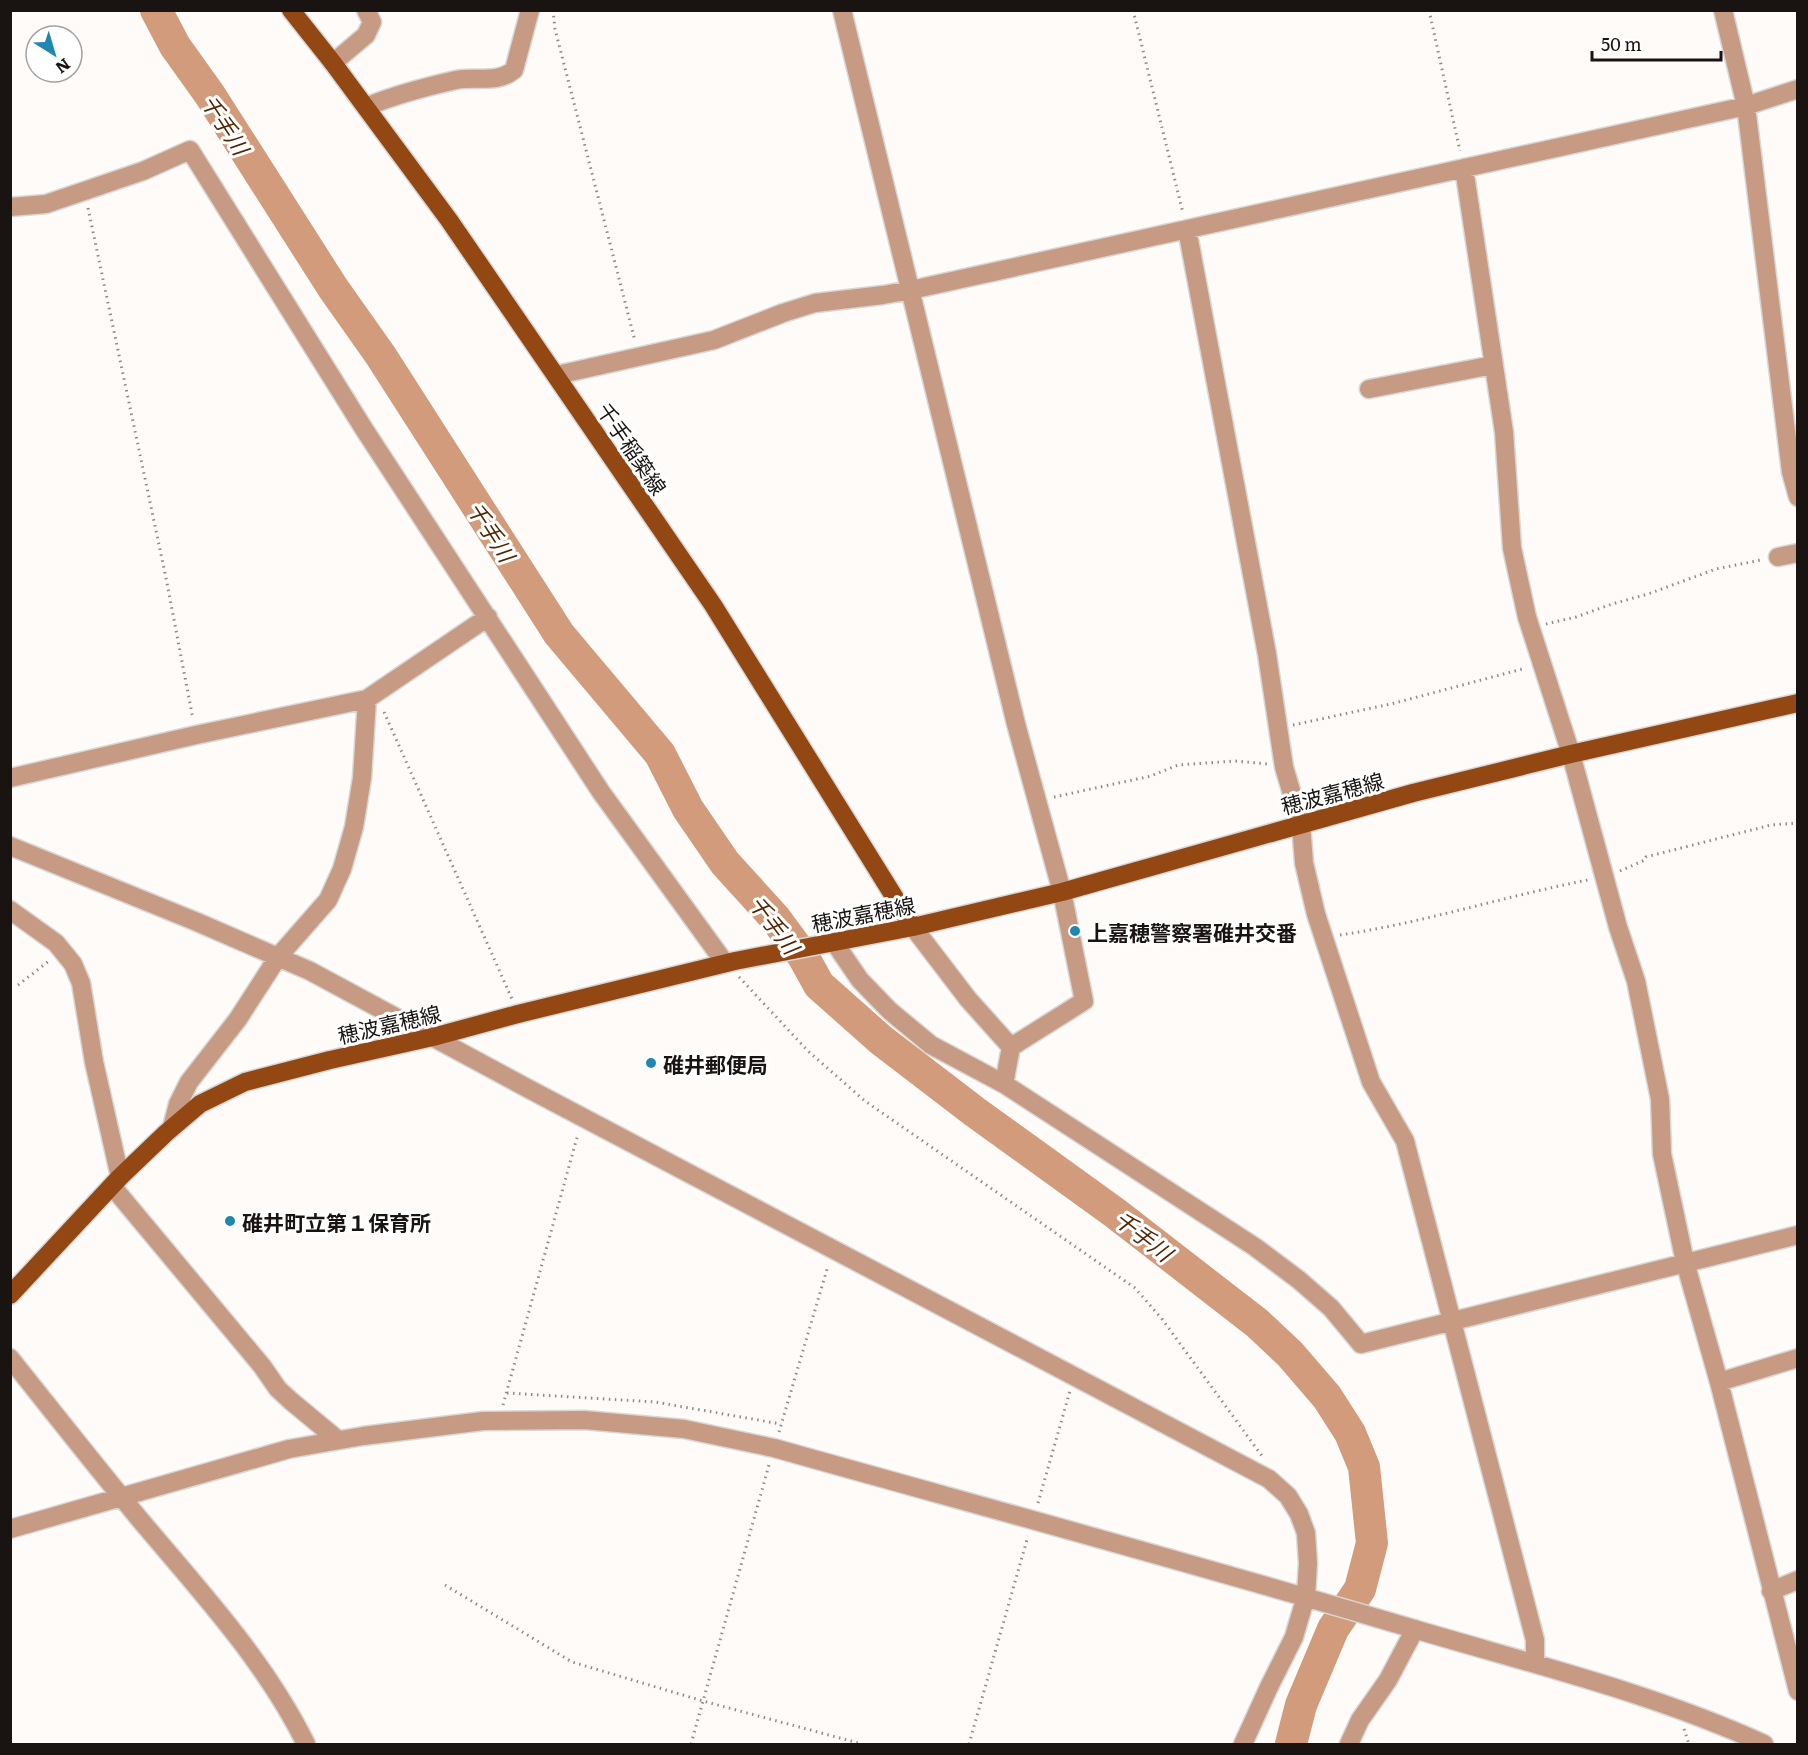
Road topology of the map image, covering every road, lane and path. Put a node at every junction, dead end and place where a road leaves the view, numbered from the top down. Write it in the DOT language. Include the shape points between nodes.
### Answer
graph roads {
  1 [pos="291,10"];
  2 [pos="366,10"];
  3 [pos="531,10"];
  4 [pos="553,10"];
  5 [pos="842,10"];
  6 [pos="1133,10"];
  7 [pos="1429,10"];
  8 [pos="1723,10"];
  9 [pos="333,63"];
  10 [pos="1797,89"];
  11 [pos="1746,106"];
  12 [pos="366,107"];
  13 [pos="1464,168"];
  14 [pos="85,191"];
  15 [pos="10,207"];
  16 [pos="1187,229"];
  17 [pos="911,290"];
  18 [pos="639,357"];
  19 [pos="1493,365"];
  20 [pos="557,375"];
  21 [pos="1369,389"];
  22 [pos="1797,497"];
  23 [pos="1797,553"];
  24 [pos="1778,557"];
  25 [pos="488,617"];
  26 [pos="1530,628"];
  27 [pos="1542,664"];
  28 [pos="371,696"];
  29 [pos="1797,703"];
  30 [pos="1278,728"];
  31 [pos="196,735"];
  32 [pos="1571,754"];
  33 [pos="1284,767"];
  34 [pos="10,778"];
  35 [pos="1037,801"];
  36 [pos="1797,823"];
  37 [pos="1301,824"];
  38 [pos="10,846"];
  39 [pos="1604,877"];
  40 [pos="1062,892"];
  41 [pos="10,910"];
  42 [pos="914,927"];
  43 [pos="1323,937"];
  44 [pos="830,942"];
  45 [pos="63,951"];
  46 [pos="278,957"];
  47 [pos="730,962"];
  48 [pos="18,985"];
  49 [pos="518,1014"];
  50 [pos="433,1037"];
  51 [pos="1011,1047"];
  52 [pos="1004,1084"];
  53 [pos="583,1118"];
  54 [pos="172,1127"];
  55 [pos="116,1181"];
  56 [pos="1797,1235"];
  57 [pos="832,1250"];
  58 [pos="1685,1262"];
  59 [pos="10,1295"];
  60 [pos="1452,1320"];
  61 [pos="10,1358"];
  62 [pos="1797,1358"];
  63 [pos="1074,1375"];
  64 [pos="1719,1382"];
  65 [pos="507,1393"];
  66 [pos="498,1421"];
  67 [pos="781,1424"];
  68 [pos="338,1440"];
  69 [pos="774,1448"];
  70 [pos="1263,1458"];
  71 [pos="121,1497"];
  72 [pos="1033,1520"];
  73 [pos="10,1529"];
  74 [pos="1797,1580"];
  75 [pos="445,1585"];
  76 [pos="1771,1591"];
  77 [pos="1306,1596"];
  78 [pos="1410,1628"];
  79 [pos="1535,1664"];
  80 [pos="1797,1691"];
  81 [pos="703,1701"];
  82 [pos="306,1744"];
  83 [pos="691,1744"];
  84 [pos="862,1744"];
  85 [pos="969,1744"];
  86 [pos="1243,1744"];
  87 [pos="1349,1744"];
  88 [pos="1764,1744"];
  1 -- 9 [label="main road, 千手稲築線"];
  2 -- 9 [label="street" via="372,22 366,35"];
  3 -- 12 [label="street" via="514,70 508,75 458,80"];
  4 -- 18 [label="path"];
  5 -- 17 [label="street"];
  6 -- 16 [label="path"];
  7 -- 13 [label="path"];
  8 -- 11 [label="street"];
  9 -- 12 [label="main road, 千手稲築線"];
  10 -- 11 [label="street"];
  11 -- 13 [label="street"];
  11 -- 22 [label="street"];
  12 -- 20 [label="main road, 千手稲築線"];
  13 -- 16 [label="street"];
  13 -- 19 [label="street"];
  14 -- 15 [label="street" via="46,204"];
  14 -- 25 [label="street" via="190,150 364,429"];
  14 -- 31 [label="path"];
  16 -- 17 [label="street"];
  16 -- 30 [label="street" via="1268,654"];
  17 -- 18 [label="street" via="815,303 714,340"];
  17 -- 35 [label="street"];
  18 -- 20 [label="street"];
  19 -- 21 [label="street"];
  19 -- 26 [label="street" via="1504,432 1512,548"];
  20 -- 42 [label="main road, 千手稲築線" via="714,605"];
  23 -- 24 [label="street"];
  24 -- 26 [label="path" via="1716,569 1576,617"];
  25 -- 28 [label="street"];
  25 -- 47 [label="street" via="601,792"];
  26 -- 27 [label="street"];
  27 -- 30 [label="path" via="1395,703"];
  27 -- 32 [label="street"];
  28 -- 31 [label="street"];
  28 -- 46 [label="street" via="354,827 342,869 328,900"];
  28 -- 49 [label="path"];
  29 -- 32 [label="main road, 穂波嘉穂線"];
  30 -- 33 [label="street"];
  31 -- 34 [label="street"];
  32 -- 37 [label="main road, 穂波嘉穂線"];
  32 -- 39 [label="street"];
  33 -- 35 [label="path" via="1235,761 1178,765 1151,776"];
  33 -- 37 [label="street"];
  35 -- 40 [label="street"];
  36 -- 39 [label="path" via="1771,825 1646,857"];
  37 -- 40 [label="main road, 穂波嘉穂線"];
  37 -- 43 [label="street" via="1304,863"];
  38 -- 46 [label="street"];
  39 -- 43 [label="path" via="1388,928"];
  39 -- 58 [label="street" via="1638,991 1660,1099 1662,1154"];
  40 -- 42 [label="main road, 穂波嘉穂線"];
  40 -- 51 [label="street" via="1084,1002"];
  41 -- 45 [label="street"];
  42 -- 44 [label="main road, 穂波嘉穂線"];
  42 -- 51 [label="street" via="968,999"];
  43 -- 60 [label="street" via="1371,1082 1405,1141"];
  44 -- 47 [label="main road, 穂波嘉穂線"];
  44 -- 52 [label="street" via="890,1011 932,1045"];
  45 -- 48 [label="path"];
  45 -- 55 [label="street" via="81,983"];
  46 -- 50 [label="street"];
  46 -- 54 [label="street" via="238,1019 189,1082"];
  47 -- 49 [label="main road, 穂波嘉穂線"];
  47 -- 70 [label="path" via="808,1051 865,1101 1135,1287"];
  49 -- 50 [label="main road, 穂波嘉穂線"];
  50 -- 53 [label="street"];
  50 -- 54 [label="main road, 穂波嘉穂線" via="244,1082 200,1104"];
  51 -- 52 [label="street"];
  52 -- 60 [label="street" via="1255,1247 1330,1308 1361,1344"];
  53 -- 57 [label="street"];
  53 -- 65 [label="path"];
  54 -- 55 [label="main road, 穂波嘉穂線"];
  55 -- 59 [label="main road, 穂波嘉穂線"];
  55 -- 68 [label="street" via="166,1253 278,1389"];
  56 -- 58 [label="street"];
  57 -- 63 [label="street"];
  57 -- 67 [label="path"];
  58 -- 60 [label="street"];
  58 -- 64 [label="street"];
  60 -- 79 [label="street" via="1535,1640"];
  61 -- 71 [label="street"];
  62 -- 64 [label="street"];
  63 -- 72 [label="path"];
  63 -- 77 [label="street" via="1269,1479 1288,1496 1306,1533"];
  64 -- 76 [label="street"];
  65 -- 66 [label="path"];
  65 -- 67 [label="path" via="655,1402"];
  66 -- 68 [label="street"];
  66 -- 69 [label="street" via="584,1420 684,1429"];
  67 -- 69 [label="path"];
  68 -- 71 [label="street" via="289,1449"];
  69 -- 72 [label="street"];
  69 -- 81 [label="path"];
  71 -- 73 [label="street"];
  71 -- 82 [label="street" via="277,1690"];
  72 -- 77 [label="street"];
  72 -- 85 [label="path"];
  74 -- 76 [label="street"];
  75 -- 81 [label="path" via="572,1662"];
  76 -- 80 [label="street"];
  77 -- 78 [label="street"];
  77 -- 86 [label="street" via="1294,1637"];
  78 -- 79 [label="street"];
  78 -- 87 [label="street" via="1388,1680 1360,1720"];
  79 -- 88 [label="street" via="1640,1695"];
  81 -- 83 [label="path"];
  81 -- 84 [label="path"];
}
